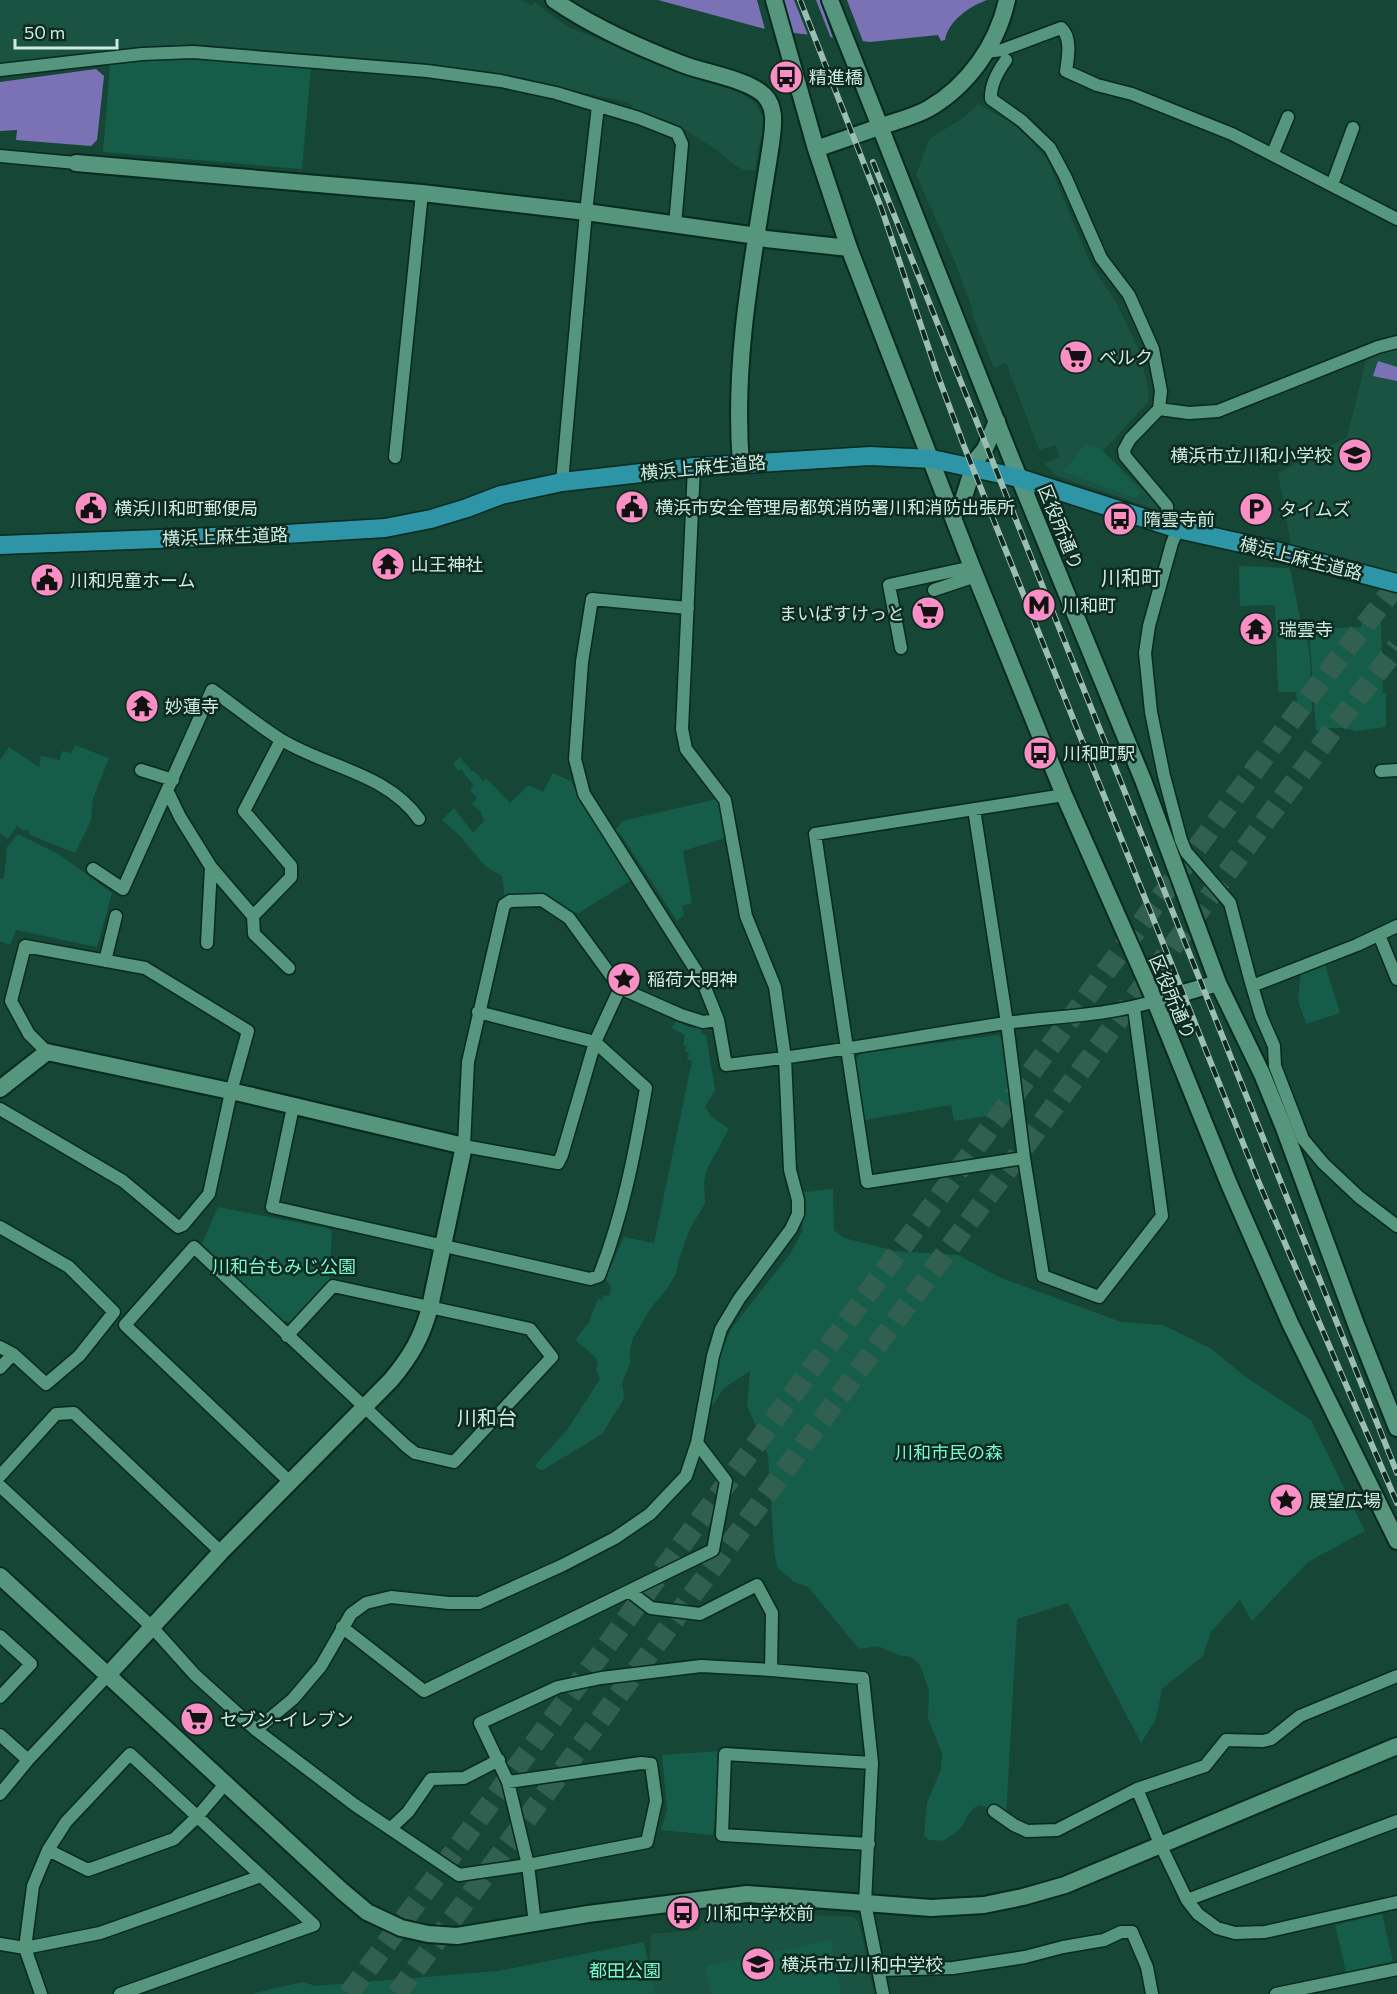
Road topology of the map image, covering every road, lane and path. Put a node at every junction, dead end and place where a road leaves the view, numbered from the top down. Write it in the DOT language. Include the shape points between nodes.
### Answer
graph roads {
  1 [pos="554,0"];
  2 [pos="774,0"];
  3 [pos="830,0"];
  4 [pos="1007,0"];
  5 [pos="987,49"];
  6 [pos="1006,60"];
  7 [pos="0,70"];
  8 [pos="598,106"];
  9 [pos="1288,117"];
  10 [pos="879,127"];
  11 [pos="1353,128"];
  12 [pos="816,149"];
  13 [pos="1273,153"];
  14 [pos="0,156"];
  15 [pos="76,163"];
  16 [pos="1332,185"];
  17 [pos="422,193"];
  18 [pos="586,212"];
  19 [pos="1397,219"];
  20 [pos="675,225"];
  21 [pos="757,236"];
  22 [pos="849,248"];
  23 [pos="1397,342"];
  24 [pos="1159,409"];
  25 [pos="997,422"];
  26 [pos="395,457"];
  27 [pos="932,459"];
  28 [pos="741,464"];
  29 [pos="694,467"];
  30 [pos="971,468"];
  31 [pos="1019,478"];
  32 [pos="562,482"];
  33 [pos="954,517"];
  34 [pos="1173,527"];
  35 [pos="0,545"];
  36 [pos="974,571"];
  37 [pos="1397,583"];
  38 [pos="934,590"];
  39 [pos="688,608"];
  40 [pos="901,648"];
  41 [pos="281,740"];
  42 [pos="141,770"];
  43 [pos="1397,770"];
  44 [pos="1381,771"];
  45 [pos="1164,776"];
  46 [pos="173,780"];
  47 [pos="1143,780"];
  48 [pos="168,792"];
  49 [pos="1064,795"];
  50 [pos="974,809"];
  51 [pos="419,819"];
  52 [pos="211,867"];
  53 [pos="93,869"];
  54 [pos="116,916"];
  55 [pos="254,916"];
  56 [pos="1397,926"];
  57 [pos="1379,934"];
  58 [pos="207,943"];
  59 [pos="105,961"];
  60 [pos="289,968"];
  61 [pos="1397,979"];
  62 [pos="1218,983"];
  63 [pos="1252,986"];
  64 [pos="620,988"];
  65 [pos="1155,1001"];
  66 [pos="1134,1008"];
  67 [pos="478,1012"];
  68 [pos="718,1020"];
  69 [pos="1007,1023"];
  70 [pos="595,1042"];
  71 [pos="847,1049"];
  72 [pos="47,1052"];
  73 [pos="784,1058"];
  74 [pos="1269,1070"];
  75 [pos="0,1089"];
  76 [pos="231,1092"];
  77 [pos="293,1107"];
  78 [pos="0,1109"];
  79 [pos="464,1146"];
  80 [pos="1024,1158"];
  81 [pos="1397,1226"];
  82 [pos="0,1227"];
  83 [pos="443,1246"];
  84 [pos="430,1307"];
  85 [pos="287,1336"];
  86 [pos="0,1347"];
  87 [pos="13,1354"];
  88 [pos="0,1368"];
  89 [pos="364,1406"];
  90 [pos="1397,1428"];
  91 [pos="697,1443"];
  92 [pos="0,1476"];
  93 [pos="291,1482"];
  94 [pos="0,1486"];
  95 [pos="1397,1541"];
  96 [pos="221,1552"];
  97 [pos="0,1576"];
  98 [pos="629,1591"];
  99 [pos="342,1626"];
  100 [pos="152,1627"];
  101 [pos="0,1636"];
  102 [pos="771,1670"];
  103 [pos="107,1676"];
  104 [pos="1397,1676"];
  105 [pos="0,1697"];
  106 [pos="256,1730"];
  107 [pos="0,1735"];
  108 [pos="1397,1746"];
  109 [pos="28,1760"];
  110 [pos="499,1760"];
  111 [pos="872,1763"];
  112 [pos="508,1782"];
  113 [pos="225,1784"];
  114 [pos="1137,1789"];
  115 [pos="0,1794"];
  116 [pos="994,1811"];
  117 [pos="198,1816"];
  118 [pos="1397,1821"];
  119 [pos="390,1829"];
  120 [pos="870,1844"];
  121 [pos="1161,1846"];
  122 [pos="48,1850"];
  123 [pos="528,1865"];
  124 [pos="261,1876"];
  125 [pos="1187,1900"];
  126 [pos="1397,1902"];
  127 [pos="865,1903"];
  128 [pos="535,1924"];
  129 [pos="0,1944"];
  130 [pos="25,1948"];
  131 [pos="1397,1969"];
  132 [pos="879,1970"];
  133 [pos="41,1994"];
  134 [pos="120,1994"];
  135 [pos="883,1994"];
  136 [pos="1152,1994"];
  137 [pos="1276,1994"];
  1 -- 21 [label="street" via="588,22 640,46 682,65 751,86 763,95 771,107 773,127"];
  2 -- 12 [label="street, 区役所通り"];
  3 -- 10 [label="street, 区役所通り"];
  4 -- 5 [label="street"];
  5 -- 10 [label="street" via="973,71 948,96 920,113"];
  5 -- 13 [label="street" via="1002,50 1061,28 1068,38 1066,71"];
  6 -- 24 [label="street" via="996,77 991,99 1042,138 1057,158 1101,258 1129,295 1153,349 1161,391"];
  7 -- 8 [label="street" via="142,54 220,53 501,81"];
  8 -- 18 [label="street"];
  8 -- 20 [label="street" via="677,133 682,144"];
  9 -- 13 [label="street"];
  10 -- 12 [label="street"];
  10 -- 25 [label="street, 区役所通り"];
  11 -- 16 [label="street"];
  12 -- 22 [label="street, 区役所通り"];
  13 -- 16 [label="street"];
  14 -- 15 [label="street"];
  15 -- 17 [label="street"];
  16 -- 19 [label="street"];
  17 -- 18 [label="street"];
  17 -- 26 [label="street"];
  18 -- 20 [label="street"];
  18 -- 32 [label="street"];
  20 -- 21 [label="street"];
  21 -- 22 [label="street"];
  21 -- 28 [label="street" via="744,329"];
  22 -- 27 [label="street, 区役所通り"];
  23 -- 24 [label="street" via="1218,411"];
  24 -- 34 [label="street" via="1124,450 1167,506"];
  25 -- 30 [label="street"];
  25 -- 31 [label="street, 区役所通り"];
  27 -- 28 [label="main road, 横浜上麻生道路" via="870,456"];
  27 -- 30 [label="main road, 横浜上麻生道路"];
  27 -- 33 [label="street, 区役所通り"];
  28 -- 29 [label="main road, 横浜上麻生道路"];
  29 -- 32 [label="main road, 横浜上麻生道路"];
  29 -- 39 [label="street"];
  30 -- 31 [label="main road, 横浜上麻生道路"];
  30 -- 33 [label="street"];
  31 -- 34 [label="main road, 横浜上麻生道路"];
  31 -- 47 [label="street, 区役所通り"];
  32 -- 35 [label="main road, 横浜上麻生道路" via="501,495 431,519 384,528"];
  33 -- 36 [label="street, 区役所通り"];
  34 -- 37 [label="main road, 横浜上麻生道路"];
  34 -- 45 [label="street" via="1145,653 1151,712"];
  36 -- 38 [label="street"];
  36 -- 40 [label="street" via="889,585"];
  36 -- 49 [label="street, 区役所通り"];
  39 -- 68 [label="street" via="592,599 582,662 575,759 584,794 702,980"];
  39 -- 73 [label="street" via="682,729 686,749 725,800 746,916 775,987"];
  41 -- 46 [label="street" via="212,690"];
  41 -- 51 [label="street" via="396,794"];
  41 -- 55 [label="street" via="244,811 291,866 291,877"];
  42 -- 46 [label="street"];
  43 -- 44 [label="street"];
  45 -- 47 [label="street"];
  45 -- 63 [label="street" via="1186,852 1230,903"];
  46 -- 48 [label="street"];
  47 -- 62 [label="street, 区役所通り"];
  48 -- 52 [label="street"];
  48 -- 53 [label="street" via="123,889"];
  49 -- 50 [label="street"];
  49 -- 65 [label="street, 区役所通り"];
  50 -- 69 [label="street"];
  50 -- 71 [label="street" via="815,834"];
  52 -- 55 [label="street"];
  52 -- 58 [label="street"];
  54 -- 59 [label="street"];
  55 -- 60 [label="street" via="254,934"];
  56 -- 57 [label="street"];
  57 -- 61 [label="street"];
  57 -- 63 [label="street"];
  59 -- 72 [label="street" via="25,946 11,1001 29,1034"];
  59 -- 76 [label="street" via="145,968 248,1031"];
  62 -- 65 [label="street"];
  62 -- 74 [label="street, 区役所通り"];
  63 -- 74 [label="street" via="1274,1046"];
  64 -- 67 [label="street" via="569,918 542,900 510,901 504,905"];
  64 -- 68 [label="street" via="681,1015 703,1022"];
  64 -- 70 [label="street"];
  65 -- 66 [label="street"];
  65 -- 95 [label="street, 区役所通り" via="1228,1184 1285,1312"];
  66 -- 69 [label="street"];
  66 -- 80 [label="street" via="1162,1216 1099,1297 1043,1276"];
  67 -- 70 [label="street"];
  67 -- 79 [label="street" via="468,1062"];
  68 -- 73 [label="street" via="726,1065"];
  69 -- 71 [label="street"];
  69 -- 80 [label="street"];
  70 -- 79 [label="street" via="558,1163"];
  70 -- 83 [label="street" via="646,1088 614,1238 599,1276 590,1279"];
  71 -- 73 [label="street"];
  71 -- 80 [label="street" via="867,1182"];
  72 -- 75 [label="street"];
  72 -- 76 [label="street"];
  73 -- 91 [label="street" via="790,1170 798,1214 721,1329"];
  74 -- 81 [label="street" via="1303,1139 1359,1197"];
  74 -- 90 [label="street, 区役所通り" via="1284,1128"];
  76 -- 77 [label="street"];
  76 -- 78 [label="street" via="209,1194 178,1227 123,1182"];
  77 -- 79 [label="street"];
  77 -- 83 [label="street" via="272,1207"];
  79 -- 83 [label="street"];
  82 -- 87 [label="street" via="69,1267 114,1312 79,1356 46,1384"];
  83 -- 84 [label="street"];
  84 -- 85 [label="street" via="333,1286"];
  84 -- 89 [label="street" via="414,1349"];
  84 -- 89 [label="street" via="530,1329 552,1357 454,1462 416,1454"];
  85 -- 89 [label="street"];
  85 -- 93 [label="street" via="194,1247 125,1325"];
  86 -- 87 [label="street"];
  87 -- 88 [label="street"];
  89 -- 93 [label="street"];
  91 -- 98 [label="street" via="726,1481 713,1550"];
  91 -- 99 [label="street" via="686,1476 650,1514 615,1538 563,1565 479,1603 391,1597 366,1603"];
  92 -- 96 [label="street" via="56,1413 74,1413"];
  93 -- 96 [label="street"];
  94 -- 100 [label="street"];
  96 -- 100 [label="street"];
  97 -- 103 [label="street"];
  98 -- 99 [label="street" via="424,1690"];
  98 -- 102 [label="street" via="651,1608 700,1614 757,1585 772,1612"];
  99 -- 106 [label="street" via="321,1665 293,1699"];
  100 -- 103 [label="street"];
  100 -- 106 [label="street" via="195,1676"];
  101 -- 105 [label="street" via="31,1664"];
  102 -- 110 [label="street" via="701,1666 558,1687 480,1723"];
  102 -- 111 [label="street" via="863,1678"];
  103 -- 109 [label="street"];
  103 -- 113 [label="street"];
  104 -- 114 [label="street" via="1300,1716 1271,1739 1227,1740 1205,1766"];
  106 -- 119 [label="street"];
  107 -- 109 [label="street"];
  108 -- 121 [label="street"];
  109 -- 115 [label="street"];
  110 -- 112 [label="street"];
  110 -- 119 [label="street" via="464,1778 431,1779 408,1812"];
  111 -- 120 [label="street"];
  111 -- 120 [label="street" via="725,1754 722,1823 722,1835"];
  112 -- 123 [label="street"];
  112 -- 123 [label="street" via="651,1764 657,1801 647,1842"];
  113 -- 117 [label="street"];
  113 -- 128 [label="street" via="342,1891 368,1911 401,1928 457,1936"];
  114 -- 116 [label="street" via="1057,1830 1027,1831"];
  114 -- 121 [label="street"];
  117 -- 122 [label="street" via="174,1839 88,1870"];
  117 -- 122 [label="street" via="130,1754 66,1822"];
  117 -- 124 [label="street"];
  118 -- 125 [label="street"];
  119 -- 123 [label="street" via="459,1875"];
  120 -- 127 [label="street"];
  121 -- 125 [label="street"];
  121 -- 127 [label="street" via="1065,1885 984,1905 931,1908"];
  122 -- 130 [label="street" via="33,1886"];
  123 -- 128 [label="street"];
  124 -- 130 [label="street" via="100,1933"];
  124 -- 134 [label="street" via="314,1925"];
  125 -- 126 [label="street" via="1217,1928 1235,1933 1265,1932"];
  127 -- 128 [label="street" via="747,1894"];
  127 -- 132 [label="street"];
  129 -- 130 [label="street"];
  130 -- 133 [label="street"];
  131 -- 137 [label="street"];
  132 -- 135 [label="street"];
  132 -- 136 [label="street" via="953,1968 1132,1932 1147,1967"];
}
